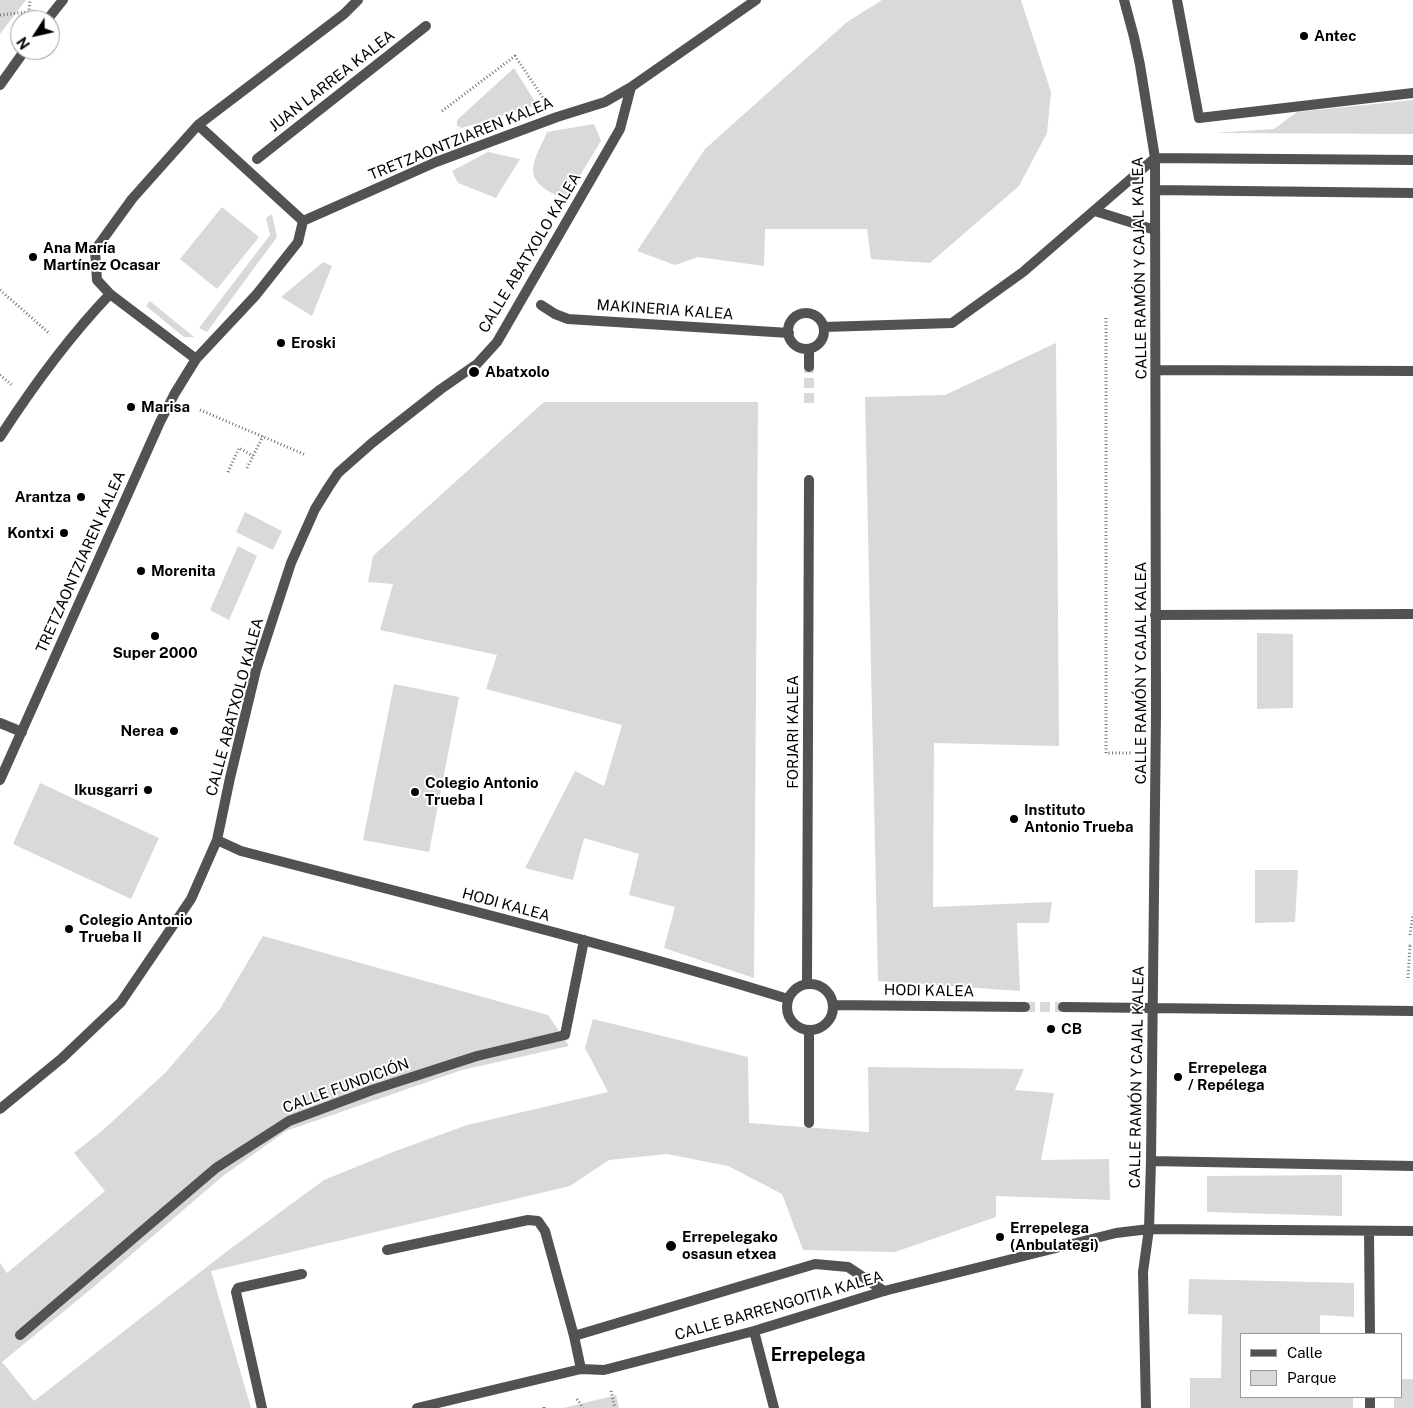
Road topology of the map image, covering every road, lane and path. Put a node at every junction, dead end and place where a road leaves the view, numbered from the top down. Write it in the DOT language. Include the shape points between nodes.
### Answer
graph roads {
  1 [pos="30,0"];
  2 [pos="63,0"];
  3 [pos="358,0"];
  4 [pos="756,0"];
  5 [pos="1124,0"];
  6 [pos="1177,0"];
  7 [pos="55,10"];
  8 [pos="0,16"];
  9 [pos="426,26"];
  10 [pos="17,60"];
  11 [pos="0,85"];
  12 [pos="631,87"];
  13 [pos="1413,93"];
  14 [pos="442,111"];
  15 [pos="557,117"];
  16 [pos="198,125"];
  17 [pos="1155,158"];
  18 [pos="257,159"];
  19 [pos="1413,160"];
  20 [pos="1155,190"];
  21 [pos="1413,193"];
  22 [pos="1094,211"];
  23 [pos="303,221"];
  24 [pos="1155,230"];
  25 [pos="0,290"];
  26 [pos="110,294"];
  27 [pos="541,305"];
  28 [pos="1106,318"];
  29 [pos="824,327"];
  30 [pos="789,333"];
  31 [pos="63,346"];
  32 [pos="809,349"];
  33 [pos="196,359"];
  34 [pos="809,367"];
  35 [pos="1156,370"];
  36 [pos="1413,371"];
  37 [pos="200,410"];
  38 [pos="263,436"];
  39 [pos="0,437"];
  40 [pos="306,455"];
  41 [pos="253,456"];
  42 [pos="248,468"];
  43 [pos="228,472"];
  44 [pos="809,480"];
  45 [pos="1413,614"];
  46 [pos="1155,615"];
  47 [pos="0,723"];
  48 [pos="22,732"];
  49 [pos="1132,753"];
  50 [pos="0,780"];
  51 [pos="217,840"];
  52 [pos="1413,914"];
  53 [pos="1410,935"];
  54 [pos="584,940"];
  55 [pos="1413,946"];
  56 [pos="1408,978"];
  57 [pos="807,984"];
  58 [pos="788,999"];
  59 [pos="833,1005"];
  60 [pos="1025,1007"];
  61 [pos="1063,1007"];
  62 [pos="1153,1008"];
  63 [pos="1413,1011"];
  64 [pos="809,1030"];
  65 [pos="0,1109"];
  66 [pos="809,1123"];
  67 [pos="1151,1161"];
  68 [pos="1413,1166"];
  69 [pos="1149,1228"];
  70 [pos="1413,1230"];
  71 [pos="1369,1231"];
  72 [pos="387,1250"];
  73 [pos="302,1274"];
  74 [pos="884,1291"];
  75 [pos="754,1331"];
  76 [pos="1370,1333"];
  77 [pos="20,1336"];
  78 [pos="574,1336"];
  79 [pos="581,1369"];
  80 [pos="611,1391"];
  81 [pos="577,1399"];
  82 [pos="262,1408"];
  83 [pos="416,1408"];
  84 [pos="583,1408"];
  85 [pos="616,1408"];
  86 [pos="774,1408"];
  87 [pos="1146,1408"];
  1 -- 8 [label="path" via="28,12"];
  2 -- 7 [label="street"];
  3 -- 16 [label="street"];
  4 -- 12 [label="street"];
  5 -- 17 [label="street, CALLE RAMÓN Y CAJAL KALEA" via="1140,65"];
  6 -- 13 [label="street" via="1199,118"];
  9 -- 18 [label="street, JUAN LARREA KALEA"];
  10 -- 11 [label="street"];
  12 -- 15 [label="street, TRETZAONTZIAREN KALEA" via="605,102"];
  12 -- 51 [label="street, CALLE ABATXOLO KALEA" via="620,129 497,342 477,364 372,443 338,473 315,510 291,563 256,670"];
  14 -- 15 [label="path" via="516,56"];
  15 -- 23 [label="street, TRETZAONTZIAREN KALEA" via="436,162"];
  16 -- 23 [label="street"];
  16 -- 26 [label="street" via="132,199 95,250 97,280"];
  17 -- 19 [label="street"];
  17 -- 20 [label="street, CALLE RAMÓN Y CAJAL KALEA"];
  17 -- 22 [label="street"];
  20 -- 21 [label="street"];
  20 -- 24 [label="street, CALLE RAMÓN Y CAJAL KALEA"];
  22 -- 24 [label="street"];
  22 -- 29 [label="street" via="1024,272 952,323"];
  23 -- 33 [label="street, TRETZAONTZIAREN KALEA" via="298,242 256,295"];
  24 -- 35 [label="street, CALLE RAMÓN Y CAJAL KALEA"];
  25 -- 31 [label="path"];
  26 -- 31 [label="street"];
  26 -- 33 [label="street"];
  27 -- 30 [label="street, MAKINERIA KALEA" via="568,318"];
  28 -- 49 [label="path" via="1106,753"];
  29 -- 30 [label="street" via="817,317 806,313 795,318"];
  29 -- 32 [label="street" via="820,343"];
  30 -- 32 [label="street" via="794,344"];
  31 -- 39 [label="street"];
  32 -- 34 [label="street"];
  33 -- 48 [label="street, TRETZAONTZIAREN KALEA" via="160,422"];
  35 -- 36 [label="street"];
  35 -- 46 [label="street, CALLE RAMÓN Y CAJAL KALEA"];
  37 -- 38 [label="path"];
  38 -- 40 [label="path"];
  38 -- 41 [label="path"];
  41 -- 42 [label="path"];
  41 -- 43 [label="path" via="239,448"];
  44 -- 57 [label="street, FORJARI KALEA"];
  45 -- 46 [label="street"];
  46 -- 62 [label="street, CALLE RAMÓN Y CAJAL KALEA"];
  47 -- 48 [label="street"];
  48 -- 50 [label="street, TRETZAONTZIAREN KALEA"];
  51 -- 54 [label="street, HODI KALEA" via="241,851"];
  51 -- 65 [label="street, CALLE ABATXOLO KALEA" via="191,899 121,1002 61,1059"];
  52 -- 53 [label="path"];
  54 -- 58 [label="street, HODI KALEA"];
  54 -- 77 [label="street, CALLE FUNDICIÓN" via="566,1035 477,1056 288,1121 216,1168"];
  55 -- 56 [label="path" via="1410,946"];
  57 -- 58 [label="street" via="795,989"];
  57 -- 59 [label="street" via="825,990"];
  58 -- 64 [label="street" via="790,1020"];
  59 -- 60 [label="street, HODI KALEA"];
  59 -- 64 [label="street" via="828,1022"];
  61 -- 62 [label="street"];
  62 -- 63 [label="street"];
  62 -- 67 [label="street, CALLE RAMÓN Y CAJAL KALEA"];
  64 -- 66 [label="street"];
  67 -- 68 [label="street"];
  67 -- 69 [label="street, CALLE RAMÓN Y CAJAL KALEA"];
  69 -- 71 [label="street, CALLE BARRENGOITIA KALEA"];
  69 -- 74 [label="street, CALLE BARRENGOITIA KALEA" via="1071,1243"];
  69 -- 87 [label="street, CALLE RAMÓN Y CAJAL KALEA" via="1143,1272"];
  70 -- 71 [label="street, CALLE BARRENGOITIA KALEA"];
  71 -- 76 [label="street"];
  72 -- 78 [label="street" via="528,1220 538,1221 545,1231"];
  73 -- 82 [label="street" via="238,1288 236,1292"];
  74 -- 75 [label="street, CALLE BARRENGOITIA KALEA"];
  74 -- 78 [label="street" via="848,1267 815,1264"];
  75 -- 79 [label="street, CALLE BARRENGOITIA KALEA" via="604,1370"];
  75 -- 86 [label="street"];
  78 -- 79 [label="street"];
  79 -- 83 [label="street, CALLE BARRENGOITIA KALEA"];
  80 -- 85 [label="path"];
  81 -- 84 [label="path"];
}
